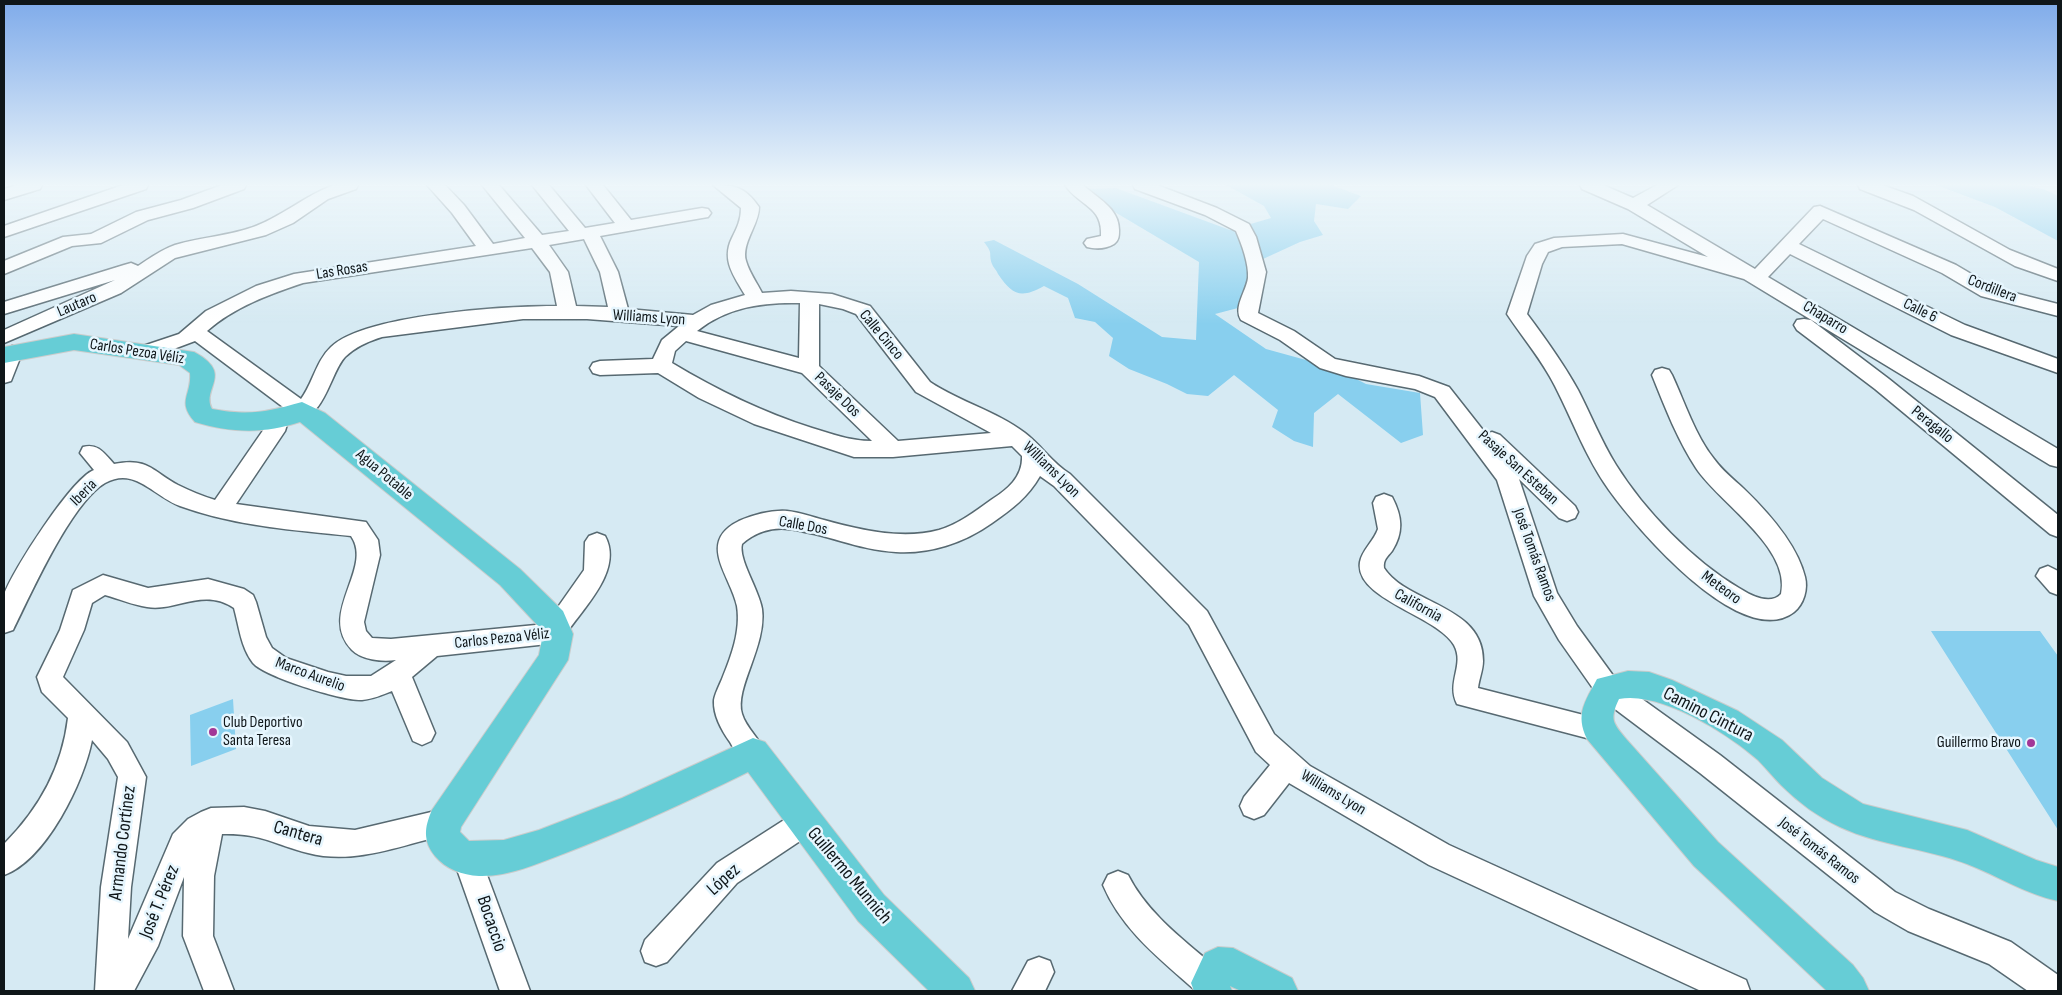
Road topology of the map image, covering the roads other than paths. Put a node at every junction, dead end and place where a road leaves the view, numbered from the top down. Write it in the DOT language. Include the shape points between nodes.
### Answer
graph roads {
  1 [pos="109,231"];
  2 [pos="258,231"];
  3 [pos="474,231"];
  4 [pos="529,231"];
  5 [pos="589,231"];
  6 [pos="746,231"];
  7 [pos="1109,231"];
  8 [pos="1244,231"];
  9 [pos="1680,231"];
  10 [pos="1800,231"];
  11 [pos="1865,231"];
  12 [pos="1963,231"];
  13 [pos="585,232"];
  14 [pos="536,240"];
  15 [pos="1093,243"];
  16 [pos="1786,245"];
  17 [pos="488,250"];
  18 [pos="146,266"];
  19 [pos="4,268"];
  20 [pos="2058,275"];
  21 [pos="1758,277"];
  22 [pos="810,298"];
  23 [pos="756,300"];
  24 [pos="4,308"];
  25 [pos="2058,310"];
  26 [pos="568,313"];
  27 [pos="619,316"];
  28 [pos="1804,325"];
  29 [pos="688,327"];
  30 [pos="196,332"];
  31 [pos="147,352"];
  32 [pos="6,355"];
  33 [pos="662,366"];
  34 [pos="2058,366"];
  35 [pos="600,368"];
  36 [pos="809,368"];
  37 [pos="1662,375"];
  38 [pos="289,416"];
  39 [pos="1468,425"];
  40 [pos="1025,445"];
  41 [pos="893,449"];
  42 [pos="91,453"];
  43 [pos="2058,459"];
  44 [pos="109,473"];
  45 [pos="1384,503"];
  46 [pos="220,510"];
  47 [pos="1567,512"];
  48 [pos="2055,521"];
  49 [pos="598,542"];
  50 [pos="4,623"];
  51 [pos="557,630"];
  52 [pos="430,646"];
  53 [pos="398,674"];
  54 [pos="1608,689"];
  55 [pos="82,714"];
  56 [pos="1598,729"];
  57 [pos="422,733"];
  58 [pos="753,753"];
  59 [pos="1288,763"];
  60 [pos="1254,806"];
  61 [pos="211,822"];
  62 [pos="444,822"];
  63 [pos="805,822"];
  64 [pos="467,858"];
  65 [pos="4,861"];
  66 [pos="2058,884"];
  67 [pos="1118,885"];
  68 [pos="656,951"];
  69 [pos="1212,987"];
  70 [pos="110,991"];
  71 [pos="117,991"];
  72 [pos="219,991"];
  73 [pos="515,991"];
  74 [pos="956,991"];
  75 [pos="1279,991"];
  76 [pos="1735,991"];
  77 [pos="1850,991"];
  78 [pos="2054,991"];
  1 -- 19 [label="street" via="90,240 69,240"];
  2 -- 18 [label="street" via="182,248"];
  3 -- 17 [label="street"];
  4 -- 14 [label="street"];
  5 -- 13 [label="street, Las Rosas"];
  6 -- 23 [label="street" via="735,259"];
  7 -- 15 [label="street" via="1110,238"];
  8 -- 39 [label="street, José Tomás Ramos" via="1257,278 1247,308 1248,316 1292,338 1322,362 1430,385 1442,392"];
  9 -- 21 [label="street, Chaparro"];
  10 -- 16 [label="street, Cordillera"];
  11 -- 25 [label="street, Cordillera" via="1949,269 1988,292"];
  12 -- 20 [label="street" via="1991,248"];
  13 -- 14 [label="street, Las Rosas"];
  13 -- 27 [label="street" via="611,271"];
  14 -- 17 [label="street, Las Rosas"];
  14 -- 26 [label="street" via="560,272"];
  16 -- 21 [label="street"];
  16 -- 34 [label="street, Calle 6" via="1958,330"];
  17 -- 30 [label="street, Las Rosas" via="285,282 213,315"];
  18 -- 24 [label="street" via="120,271"];
  18 -- 32 [label="street, Lautaro"];
  21 -- 37 [label="street, Meteoro" via="1623,239 1560,242 1541,248 1535,256 1517,314 1566,387 1615,483 1649,524 1710,582 1735,601 1754,609 1772,610 1785,606 1794,592 1788,561 1748,507 1706,464"];
  21 -- 43 [label="street, Chaparro"];
  22 -- 23 [label="street, Calle Cinco"];
  22 -- 36 [label="street, Pasaje Dos"];
  22 -- 40 [label="street, Calle Cinco" via="839,301 863,310 923,387 980,416"];
  23 -- 29 [label="street, Calle Cinco" via="719,309"];
  26 -- 27 [label="street, Williams Lyon"];
  26 -- 38 [label="street, Williams Lyon" via="501,316 365,335 335,354 325,369 316,394"];
  27 -- 29 [label="street, Williams Lyon"];
  28 -- 48 [label="street, Peragallo"];
  29 -- 33 [label="street, Williams Lyon" via="665,350"];
  29 -- 36 [label="street"];
  30 -- 31 [label="street, Las Rosas" via="176,343"];
  30 -- 38 [label="street, Agua Potable"];
  31 -- 32 [label="main road, Carlos Pezoa Véliz" via="74,342"];
  31 -- 38 [label="main road, Carlos Pezoa Véliz" via="185,358 202,368 204,376 196,407 204,416 254,424"];
  33 -- 35 [label="street"];
  33 -- 41 [label="street, Williams Lyon" via="706,393 761,419 854,449"];
  36 -- 41 [label="street, Pasaje Dos"];
  38 -- 46 [label="street" via="274,430"];
  38 -- 51 [label="main road, Agua Potable" via="316,419 510,577"];
  39 -- 47 [label="street, Pasaje San Esteban" via="1486,434"];
  39 -- 54 [label="street, José Tomás Ramos" via="1506,477 1546,596"];
  40 -- 41 [label="street, Williams Lyon"];
  40 -- 58 [label="street, Calle Dos" via="1034,462 1032,474 1011,498 962,531 943,539 925,543 884,543 787,520 771,520 740,531 730,545 729,556 746,593 750,628 727,699 727,709"];
  40 -- 59 [label="street, Williams Lyon" via="1198,618 1266,743"];
  42 -- 44 [label="street"];
  44 -- 46 [label="street, Iberia" via="123,470 142,472 186,500"];
  44 -- 50 [label="street, Iberia" via="96,478 74,500 37,558"];
  45 -- 56 [label="street, California" via="1390,528 1371,565 1388,589 1438,615 1459,634 1468,649 1471,664 1464,683 1466,696"];
  46 -- 52 [label="street, Carlos Pezoa Véliz" via="358,528 369,542 369,556 352,618 355,637 364,646 375,649"];
  49 -- 51 [label="street" via="596,572"];
  51 -- 52 [label="street, Carlos Pezoa Véliz"];
  51 -- 62 [label="main road, Carlos Pezoa Véliz" via="558,647 554,660"];
  52 -- 53 [label="street, Marco Aurelio"];
  53 -- 55 [label="street, Marco Aurelio" via="370,689 338,687 265,658 241,599 208,589 148,598 103,585 79,602 72,630 50,677 51,684"];
  53 -- 57 [label="street"];
  54 -- 56 [label="main road" via="1596,713"];
  54 -- 66 [label="main road, Camino Cintura" via="1618,685 1650,686 1672,694 1755,738 1798,780 1853,816 1967,847 2019,872"];
  54 -- 78 [label="street, José Tomás Ramos" via="1710,764 1885,902 2000,953"];
  55 -- 65 [label="street" via="72,764 51,804 23,846"];
  55 -- 70 [label="street, Armando Cortínez" via="96,725 127,762 132,777 116,887"];
  56 -- 77 [label="main road" via="1706,854 1840,978"];
  58 -- 63 [label="main road, Guillermo Munnich"];
  58 -- 64 [label="main road" via="586,829 511,854"];
  59 -- 60 [label="street"];
  59 -- 76 [label="street, Williams Lyon" via="1300,775 1439,855"];
  61 -- 62 [label="street, Cantera" via="244,820 309,840 355,844"];
  61 -- 71 [label="street, José T. Pérez" via="194,832 183,844 147,935"];
  61 -- 72 [label="street" via="199,876 198,936"];
  62 -- 64 [label="main road" via="442,837 452,849"];
  63 -- 68 [label="street, López" via="726,873"];
  63 -- 74 [label="main road, Guillermo Munnich" via="871,908"];
  64 -- 73 [label="street, Bocaccio"];
  67 -- 69 [label="street" via="1122,896 1145,922"];
  69 -- 75 [label="main road" via="1218,966 1233,967"];
}
